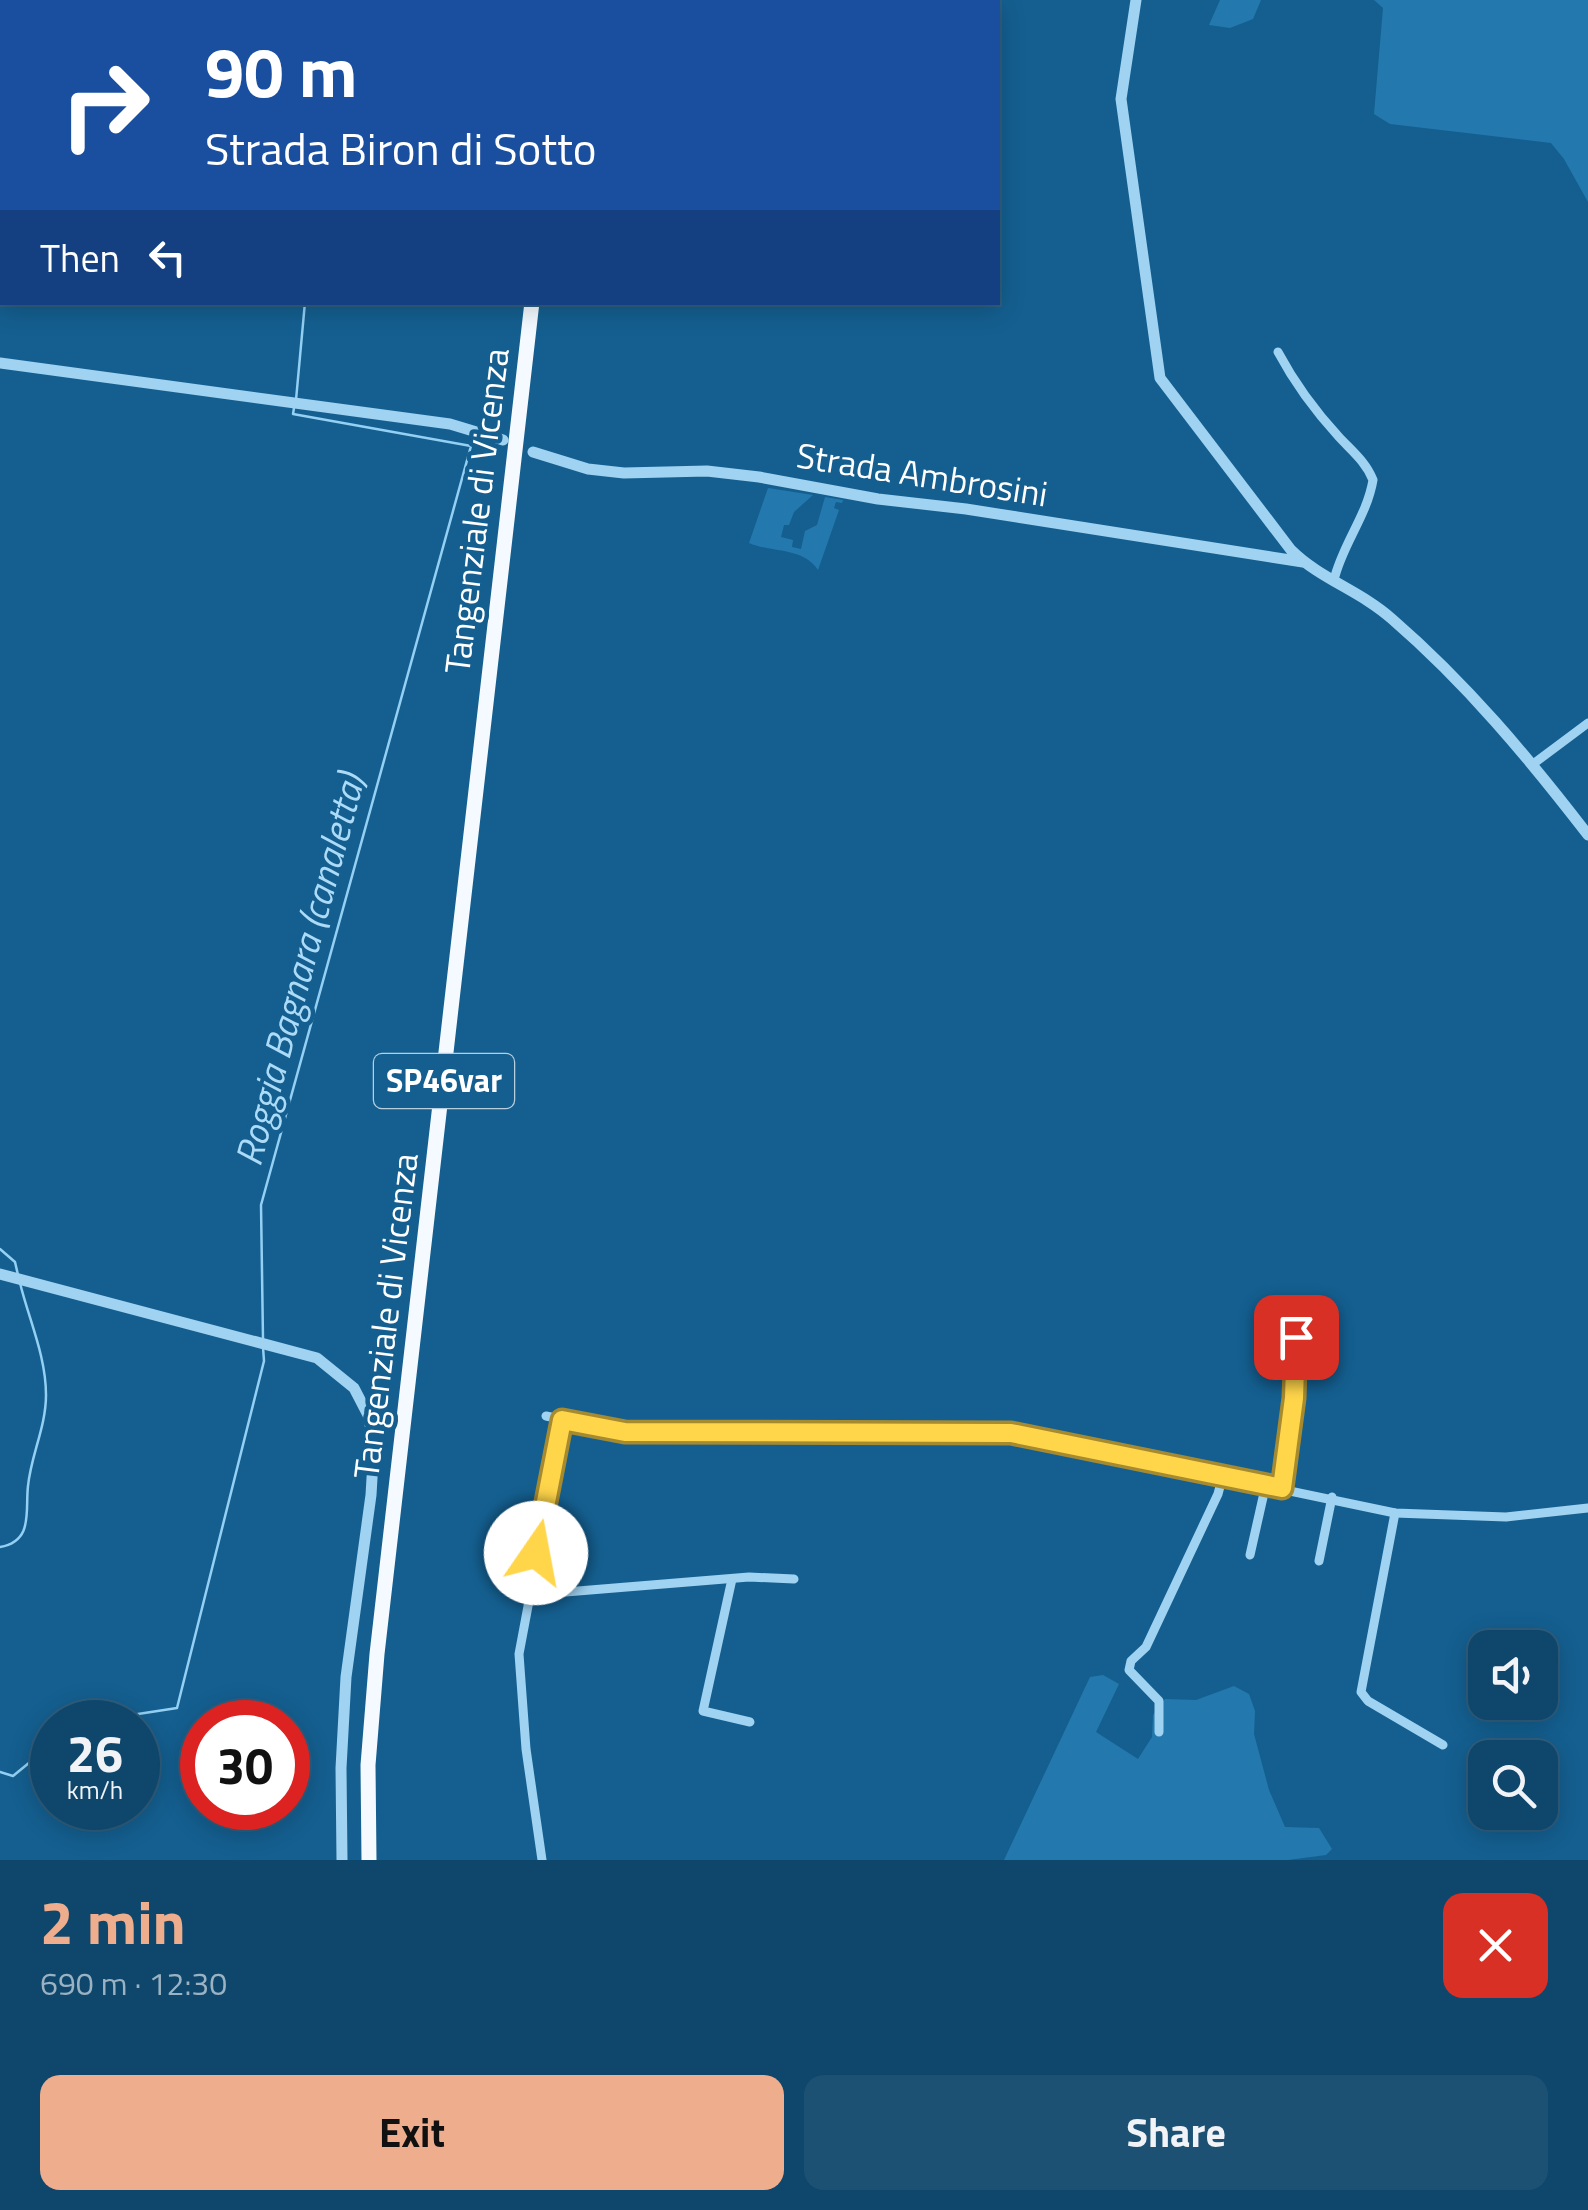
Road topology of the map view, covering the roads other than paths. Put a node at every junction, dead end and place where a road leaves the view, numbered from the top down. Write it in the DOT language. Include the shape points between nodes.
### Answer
graph roads {
  1 [pos="1136,0"];
  2 [pos="532,305"];
  3 [pos="1278,352"];
  4 [pos="0,363"];
  5 [pos="503,440"];
  6 [pos="533,452"];
  7 [pos="1303,562"];
  8 [pos="1334,580"];
  9 [pos="1588,723"];
  10 [pos="1533,764"];
  11 [pos="1588,835"];
  12 [pos="3,1275"];
  13 [pos="1296,1337"];
  14 [pos="546,1416"];
  15 [pos="562,1420"];
  16 [pos="1223,1476"];
  17 [pos="1266,1484"];
  18 [pos="1282,1488"];
  19 [pos="1332,1498"];
  20 [pos="1588,1508"];
  21 [pos="1395,1513"];
  22 [pos="1250,1554"];
  23 [pos="1319,1561"];
  24 [pos="732,1579"];
  25 [pos="794,1579"];
  26 [pos="529,1595"];
  27 [pos="750,1722"];
  28 [pos="1160,1732"];
  29 [pos="1442,1745"];
  30 [pos="342,1860"];
  31 [pos="369,1860"];
  32 [pos="542,1860"];
  1 -- 7 [label="street" via="1121,99 1160,378"];
  2 -- 31 [label="highway, Tangenziale di Vicenza / SP46var" via="377,1654"];
  3 -- 8 [label="street" via="1373,480"];
  4 -- 5 [label="street" via="450,424"];
  6 -- 7 [label="street, Strada Ambrosini" via="588,470 759,477"];
  7 -- 8 [label="street"];
  8 -- 10 [label="street" via="1388,615 1437,659"];
  9 -- 10 [label="street"];
  10 -- 11 [label="street"];
  12 -- 30 [label="street" via="316,1358 354,1388 374,1444 346,1676"];
  13 -- 18 [label="street"];
  14 -- 15 [label="street"];
  15 -- 16 [label="street" via="625,1432 1011,1433"];
  15 -- 26 [label="street"];
  16 -- 17 [label="street"];
  16 -- 28 [label="street" via="1146,1647 1128,1670 1159,1701"];
  17 -- 18 [label="street"];
  17 -- 22 [label="street"];
  18 -- 19 [label="street"];
  19 -- 21 [label="street"];
  19 -- 23 [label="street"];
  20 -- 21 [label="street" via="1506,1517"];
  21 -- 29 [label="street" via="1361,1692"];
  24 -- 25 [label="street"];
  24 -- 26 [label="street"];
  24 -- 27 [label="street" via="703,1711"];
  26 -- 32 [label="street" via="518,1673"];
}
